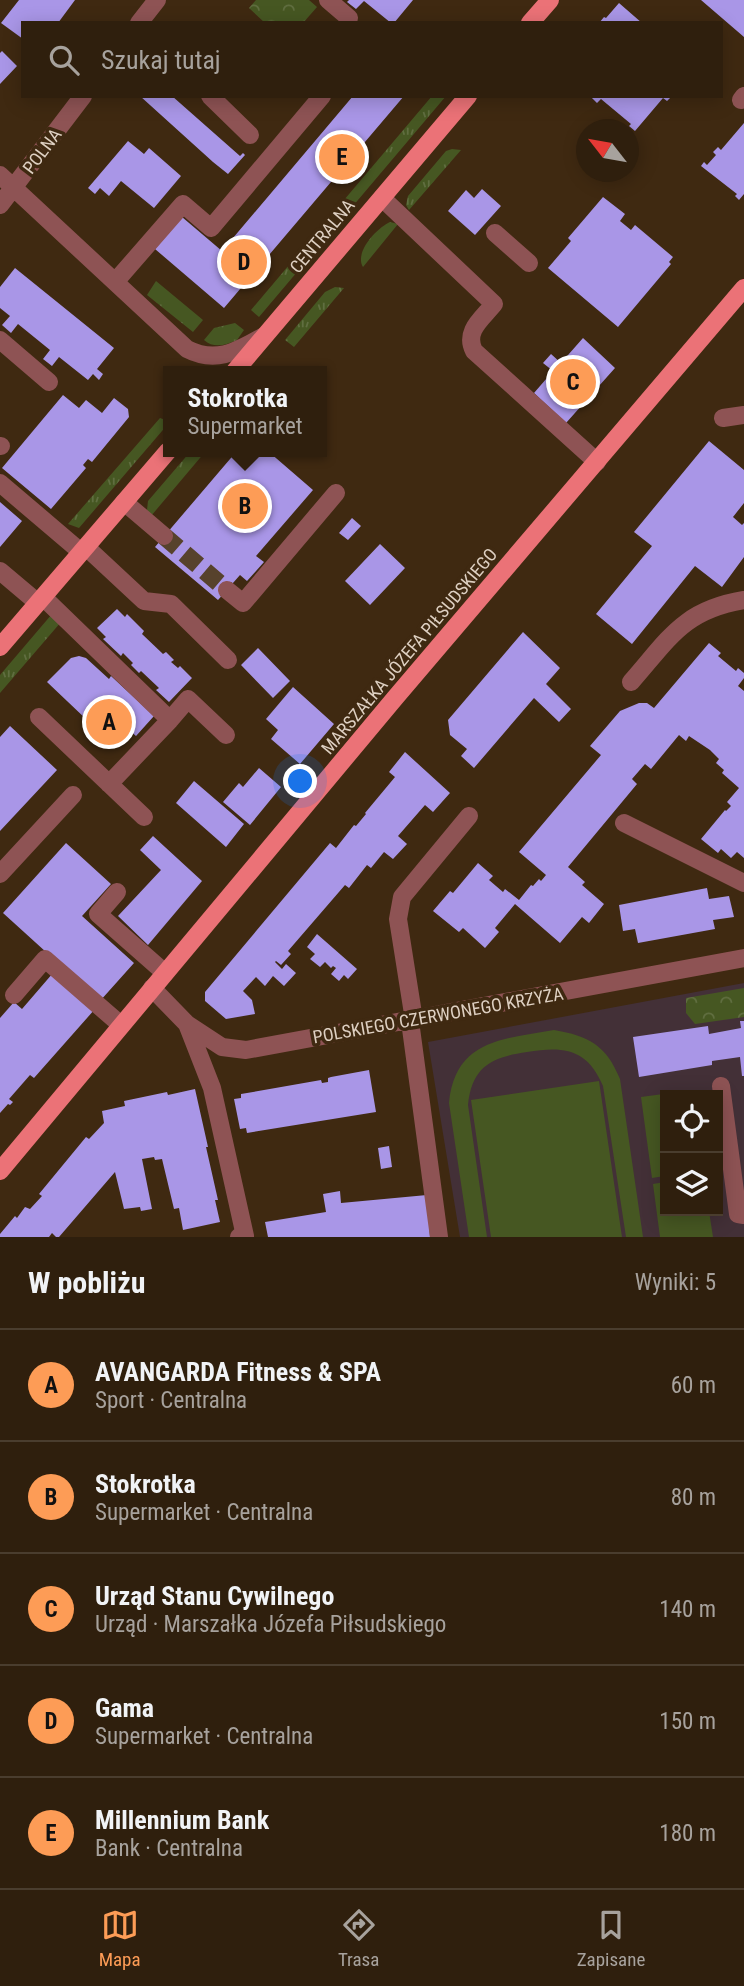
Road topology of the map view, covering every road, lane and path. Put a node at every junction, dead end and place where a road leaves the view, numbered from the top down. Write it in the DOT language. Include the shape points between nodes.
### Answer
graph roads {
  1 [pos="156,0"];
  2 [pos="328,0"];
  3 [pos="550,0"];
  4 [pos="349,18"];
  5 [pos="140,21"];
  6 [pos="532,21"];
  7 [pos="81,98"];
  8 [pos="213,98"];
  9 [pos="321,98"];
  10 [pos="466,98"];
  11 [pos="250,135"];
  12 [pos="7,182"];
  13 [pos="382,198"];
  14 [pos="0,205"];
  15 [pos="495,233"];
  16 [pos="529,263"];
  17 [pos="115,282"];
  18 [pos="744,288"];
  19 [pos="265,335"];
  20 [pos="0,340"];
  21 [pos="187,349"];
  22 [pos="195,366"];
  23 [pos="239,366"];
  24 [pos="50,382"];
  25 [pos="744,415"];
  26 [pos="723,418"];
  27 [pos="163,457"];
  28 [pos="597,462"];
  29 [pos="0,482"];
  30 [pos="336,493"];
  31 [pos="124,502"];
  32 [pos="164,536"];
  33 [pos="84,549"];
  34 [pos="0,571"];
  35 [pos="227,590"];
  36 [pos="40,600"];
  37 [pos="744,600"];
  38 [pos="0,647"];
  39 [pos="228,660"];
  40 [pos="631,682"];
  41 [pos="39,717"];
  42 [pos="170,720"];
  43 [pos="226,735"];
  44 [pos="110,784"];
  45 [pos="73,795"];
  46 [pos="469,816"];
  47 [pos="145,817"];
  48 [pos="624,822"];
  49 [pos="0,874"];
  50 [pos="744,883"];
  51 [pos="117,892"];
  52 [pos="744,958"];
  53 [pos="164,973"];
  54 [pos="152,988"];
  55 [pos="13,995"];
  56 [pos="412,1020"];
  57 [pos="187,1024"];
  58 [pos="121,1026"];
  59 [pos="720,1086"];
  60 [pos="0,1171"];
  61 [pos="744,1215"];
  62 [pos="239,1237"];
  63 [pos="439,1237"];
  1 -- 5 [label="street"];
  2 -- 4 [label="street"];
  3 -- 6 [label="main road"];
  7 -- 12 [label="street, POLNA"];
  8 -- 11 [label="street"];
  9 -- 17 [label="street" via="211,228 183,204"];
  10 -- 13 [label="main road, CENTRALNA"];
  12 -- 14 [label="street, POLNA"];
  12 -- 17 [label="street"];
  13 -- 19 [label="main road, CENTRALNA"];
  13 -- 28 [label="street" via="494,304 473,328 474,351"];
  15 -- 16 [label="street"];
  17 -- 21 [label="street"];
  18 -- 28 [label="main road, MARSZAŁKA JÓZEFA PIŁSUDSKIEGO"];
  19 -- 21 [label="street" via="221,356"];
  19 -- 23 [label="main road, CENTRALNA"];
  20 -- 24 [label="street"];
  21 -- 22 [label="street"];
  25 -- 26 [label="street"];
  27 -- 31 [label="main road"];
  28 -- 53 [label="main road, MARSZAŁKA JÓZEFA PIŁSUDSKIEGO"];
  29 -- 33 [label="street"];
  30 -- 35 [label="street" via="243,603"];
  31 -- 32 [label="street"];
  31 -- 33 [label="main road"];
  33 -- 36 [label="main road"];
  33 -- 39 [label="street" via="144,601 171,604"];
  34 -- 36 [label="street"];
  36 -- 38 [label="main road"];
  36 -- 42 [label="street"];
  37 -- 40 [label="street" via="700,612 680,625"];
  41 -- 44 [label="street"];
  42 -- 43 [label="street" via="188,699"];
  42 -- 44 [label="street"];
  44 -- 47 [label="street"];
  45 -- 49 [label="street"];
  46 -- 56 [label="street" via="402,897 398,919"];
  48 -- 50 [label="street"];
  51 -- 53 [label="street" via="98,914"];
  52 -- 56 [label="street, POLSKIEGO CZERWONEGO KRZYŻA"];
  53 -- 54 [label="main road, MARSZAŁKA JÓZEFA PIŁSUDSKIEGO"];
  54 -- 57 [label="street, POLSKIEGO CZERWONEGO KRZYŻA"];
  54 -- 58 [label="main road, MARSZAŁKA JÓZEFA PIŁSUDSKIEGO"];
  55 -- 58 [label="street" via="45,959"];
  56 -- 57 [label="street, POLSKIEGO CZERWONEGO KRZYŻA" via="246,1050 222,1047"];
  56 -- 63 [label="street"];
  57 -- 62 [label="street" via="212,1088 245,1236"];
  58 -- 60 [label="main road, MARSZAŁKA JÓZEFA PIŁSUDSKIEGO"];
  59 -- 61 [label="street" via="738,1214"];
}
